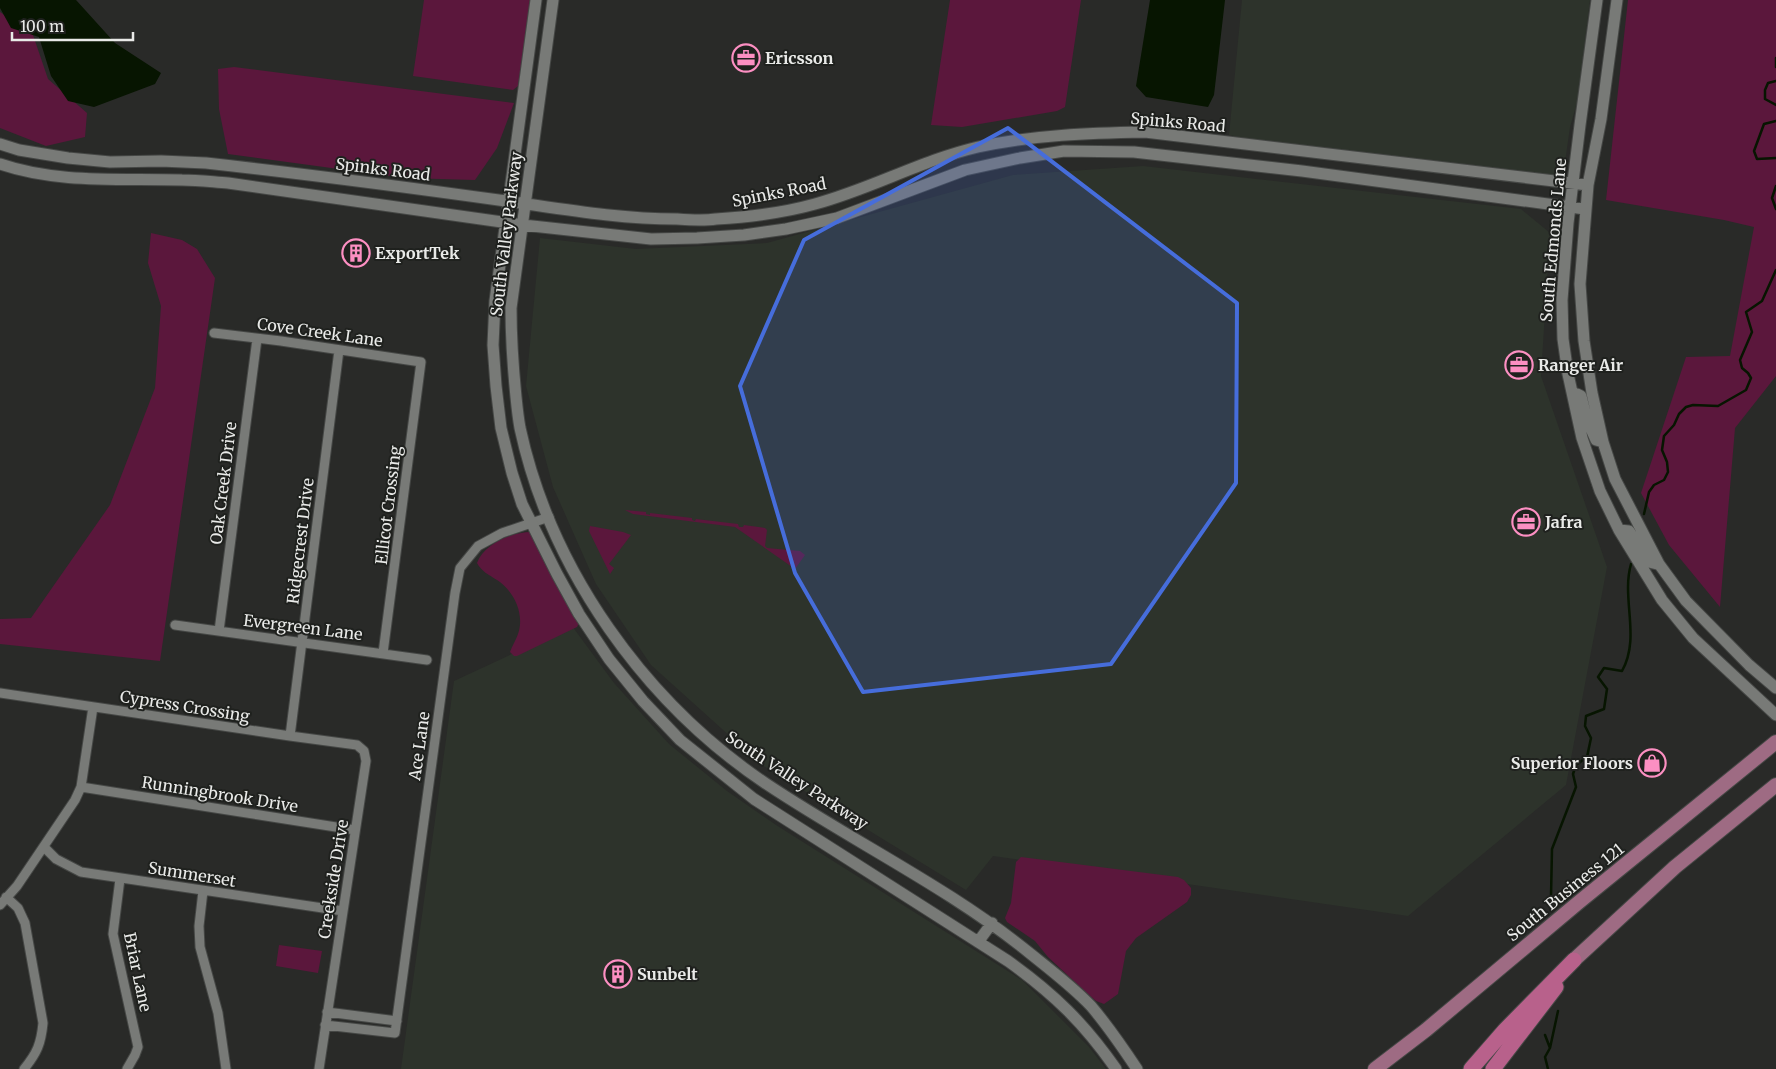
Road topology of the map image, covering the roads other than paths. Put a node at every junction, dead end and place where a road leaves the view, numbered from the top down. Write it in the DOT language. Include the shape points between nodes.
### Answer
graph roads {
  1 [pos="536,0"];
  2 [pos="554,0"];
  3 [pos="1597,0"];
  4 [pos="1616,0"];
  5 [pos="1061,136"];
  6 [pos="0,144"];
  7 [pos="1064,152"];
  8 [pos="0,164"];
  9 [pos="287,173"];
  10 [pos="898,174"];
  11 [pos="1573,184"];
  12 [pos="1588,185"];
  13 [pos="285,191"];
  14 [pos="905,193"];
  15 [pos="509,201"];
  16 [pos="526,204"];
  17 [pos="1570,206"];
  18 [pos="1585,209"];
  19 [pos="506,222"];
  20 [pos="523,225"];
  21 [pos="214,333"];
  22 [pos="257,339"];
  23 [pos="339,350"];
  24 [pos="422,362"];
  25 [pos="1573,391"];
  26 [pos="1603,442"];
  27 [pos="549,517"];
  28 [pos="532,523"];
  29 [pos="1618,530"];
  30 [pos="1658,564"];
  31 [pos="175,625"];
  32 [pos="219,632"];
  33 [pos="302,642"];
  34 [pos="383,653"];
  35 [pos="427,660"];
  36 [pos="1776,688"];
  37 [pos="0,693"];
  38 [pos="668,700"];
  39 [pos="93,707"];
  40 [pos="655,714"];
  41 [pos="1776,715"];
  42 [pos="290,736"];
  43 [pos="1776,742"];
  44 [pos="364,751"];
  45 [pos="1776,785"];
  46 [pos="81,787"];
  47 [pos="355,830"];
  48 [pos="44,848"];
  49 [pos="120,878"];
  50 [pos="203,892"];
  51 [pos="6,897"];
  52 [pos="0,905"];
  53 [pos="343,911"];
  54 [pos="992,923"];
  55 [pos="978,942"];
  56 [pos="1574,960"];
  57 [pos="327,1012"];
  58 [pos="397,1021"];
  59 [pos="325,1025"];
  60 [pos="24,1069"];
  61 [pos="127,1069"];
  62 [pos="226,1069"];
  63 [pos="319,1069"];
  64 [pos="1116,1069"];
  65 [pos="1137,1069"];
  66 [pos="1375,1069"];
  67 [pos="1471,1069"];
  68 [pos="1493,1069"];
  1 -- 15 [label="main road, South Valley Parkway"];
  2 -- 16 [label="main road, South Valley Parkway"];
  3 -- 11 [label="main road, South Edmonds Lane"];
  4 -- 12 [label="main road, South Edmonds Lane" via="1601,119"];
  5 -- 7 [label="main road"];
  5 -- 10 [label="main road, Spinks Road" via="978,147"];
  5 -- 11 [label="main road, Spinks Road" via="1146,132"];
  6 -- 9 [label="main road, Spinks Road" via="68,158 206,163"];
  7 -- 14 [label="main road" via="966,170"];
  7 -- 17 [label="main road" via="1134,152 1302,170"];
  8 -- 13 [label="main road" via="56,176 183,180"];
  9 -- 13 [label="main road"];
  9 -- 15 [label="main road, Spinks Road"];
  10 -- 14 [label="main road"];
  10 -- 16 [label="main road, Spinks Road" via="815,204 713,220 601,215"];
  11 -- 12 [label="main road, Spinks Road"];
  11 -- 17 [label="main road, South Edmonds Lane"];
  12 -- 18 [label="main road, South Edmonds Lane"];
  13 -- 19 [label="main road"];
  14 -- 20 [label="main road" via="837,218 744,235 651,238"];
  15 -- 16 [label="main road, Spinks Road"];
  15 -- 19 [label="main road, South Valley Parkway"];
  16 -- 20 [label="main road, South Valley Parkway"];
  17 -- 18 [label="main road"];
  17 -- 25 [label="main road, South Edmonds Lane" via="1562,324"];
  18 -- 26 [label="main road, South Edmonds Lane" via="1581,306 1592,393"];
  19 -- 20 [label="main road"];
  19 -- 28 [label="main road, South Valley Parkway" via="495,302 493,345 496,386 501,428 512,473"];
  20 -- 27 [label="main road, South Valley Parkway" via="511,308 512,365 520,426"];
  21 -- 22 [label="street, Cove Creek Lane"];
  22 -- 23 [label="street, Cove Creek Lane"];
  22 -- 32 [label="street, Oak Creek Drive"];
  23 -- 24 [label="street, Cove Creek Lane"];
  23 -- 33 [label="street, Ridgecrest Drive"];
  24 -- 34 [label="street, Ellicot Crossing"];
  25 -- 26 [label="main road" via="1581,396 1596,440"];
  25 -- 29 [label="main road, South Edmonds Lane" via="1582,438 1600,491"];
  26 -- 30 [label="main road, South Edmonds Lane" via="1615,479"];
  27 -- 28 [label="street, Ace Lane"];
  27 -- 38 [label="main road, South Valley Parkway" via="571,568 612,635"];
  28 -- 40 [label="main road, South Valley Parkway" via="579,614 609,659"];
  28 -- 58 [label="street, Ace Lane" via="502,533 478,546 460,568"];
  29 -- 30 [label="main road" via="1629,531 1649,562"];
  29 -- 41 [label="main road, South Edmonds Lane" via="1662,600 1693,638"];
  30 -- 36 [label="main road, South Edmonds Lane" via="1686,601"];
  31 -- 32 [label="street, Evergreen Lane"];
  32 -- 33 [label="street, Evergreen Lane"];
  33 -- 34 [label="street, Evergreen Lane"];
  33 -- 42 [label="street, Ridgecrest Drive"];
  34 -- 35 [label="street, Evergreen Lane"];
  37 -- 39 [label="street, Cypress Crossing"];
  38 -- 40 [label="main road"];
  38 -- 54 [label="main road, South Valley Parkway" via="717,748 766,783"];
  39 -- 42 [label="street, Cypress Crossing"];
  39 -- 46 [label="street"];
  40 -- 55 [label="main road, South Valley Parkway" via="680,740 754,800"];
  42 -- 44 [label="street, Cypress Crossing" via="357,745"];
  43 -- 66 [label="main road, South Business 121"];
  44 -- 47 [label="street, Creekside Drive" via="366,761"];
  45 -- 56 [label="main road" via="1675,866"];
  46 -- 47 [label="street, Runningbrook Drive"];
  46 -- 48 [label="street"];
  47 -- 53 [label="street, Creekside Drive"];
  48 -- 49 [label="street, Summerset" via="56,859 82,872"];
  48 -- 51 [label="street"];
  49 -- 50 [label="street, Summerset"];
  49 -- 61 [label="street, Briar Lane" via="114,934 138,1047"];
  50 -- 53 [label="street, Summerset"];
  50 -- 62 [label="street" via="200,947 218,1013"];
  51 -- 52 [label="street"];
  51 -- 60 [label="street" via="18,908 25,923 44,1023 42,1040"];
  53 -- 57 [label="street, Creekside Drive"];
  54 -- 55 [label="main road"];
  54 -- 65 [label="main road, South Valley Parkway" via="1056,973 1090,1006"];
  55 -- 64 [label="main road, South Valley Parkway" via="1042,985 1098,1043"];
  56 -- 67 [label="highway"];
  56 -- 68 [label="highway" via="1552,994"];
  57 -- 58 [label="street"];
  57 -- 59 [label="street, Creekside Drive"];
  58 -- 59 [label="street, Ace Lane" via="395,1033"];
  59 -- 63 [label="street, Creekside Drive"];
}
